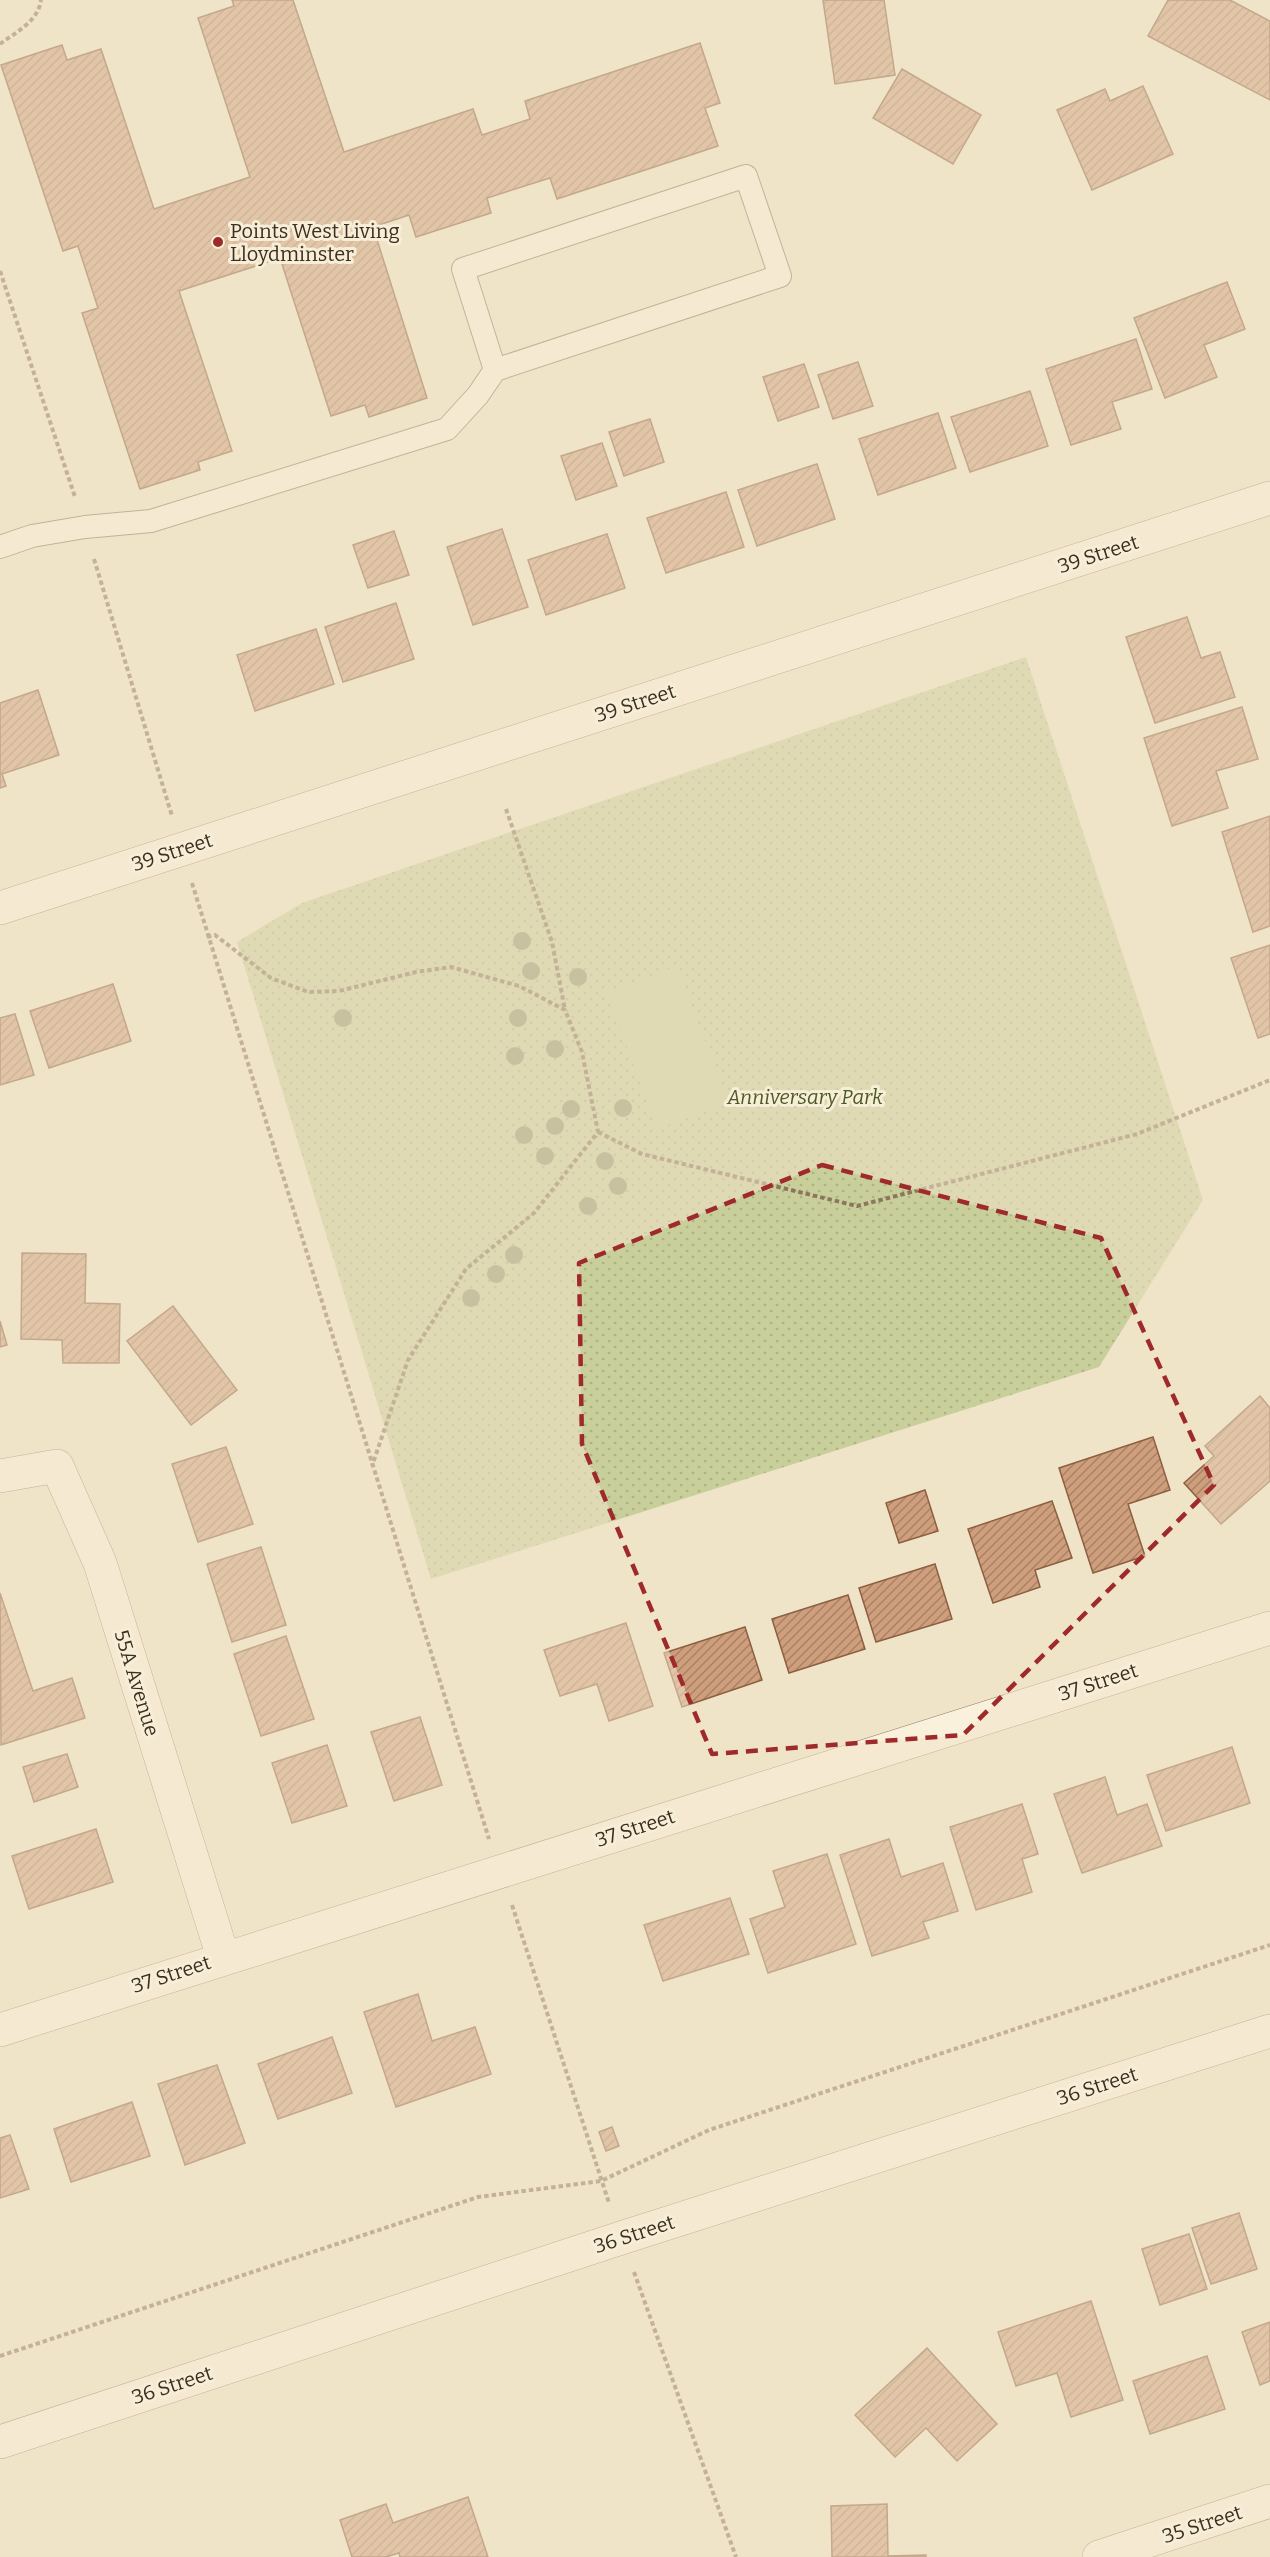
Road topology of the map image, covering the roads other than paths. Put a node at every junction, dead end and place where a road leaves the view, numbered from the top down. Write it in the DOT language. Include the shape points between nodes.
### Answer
graph roads {
  1 [pos="495,370"];
  2 [pos="1270,498"];
  3 [pos="0,547"];
  4 [pos="0,908"];
  5 [pos="1,1475"];
  6 [pos="1270,1628"];
  7 [pos="223,1957"];
  8 [pos="0,2030"];
  9 [pos="1270,2031"];
  10 [pos="0,2442"];
  11 [pos="1270,2501"];
  12 [pos="1099,2557"];
  1 -- 1 [label="lane" via="780,276 746,176 463,269"];
  1 -- 3 [label="lane" via="447,429 151,521 32,536"];
  2 -- 4 [label="street, 39 Street"];
  5 -- 7 [label="street, 55A Avenue" via="57,1466 100,1563"];
  6 -- 7 [label="street, 37 Street"];
  7 -- 8 [label="street, 37 Street"];
  9 -- 10 [label="street, 36 Street"];
  11 -- 12 [label="street, 35 Street"];
}
